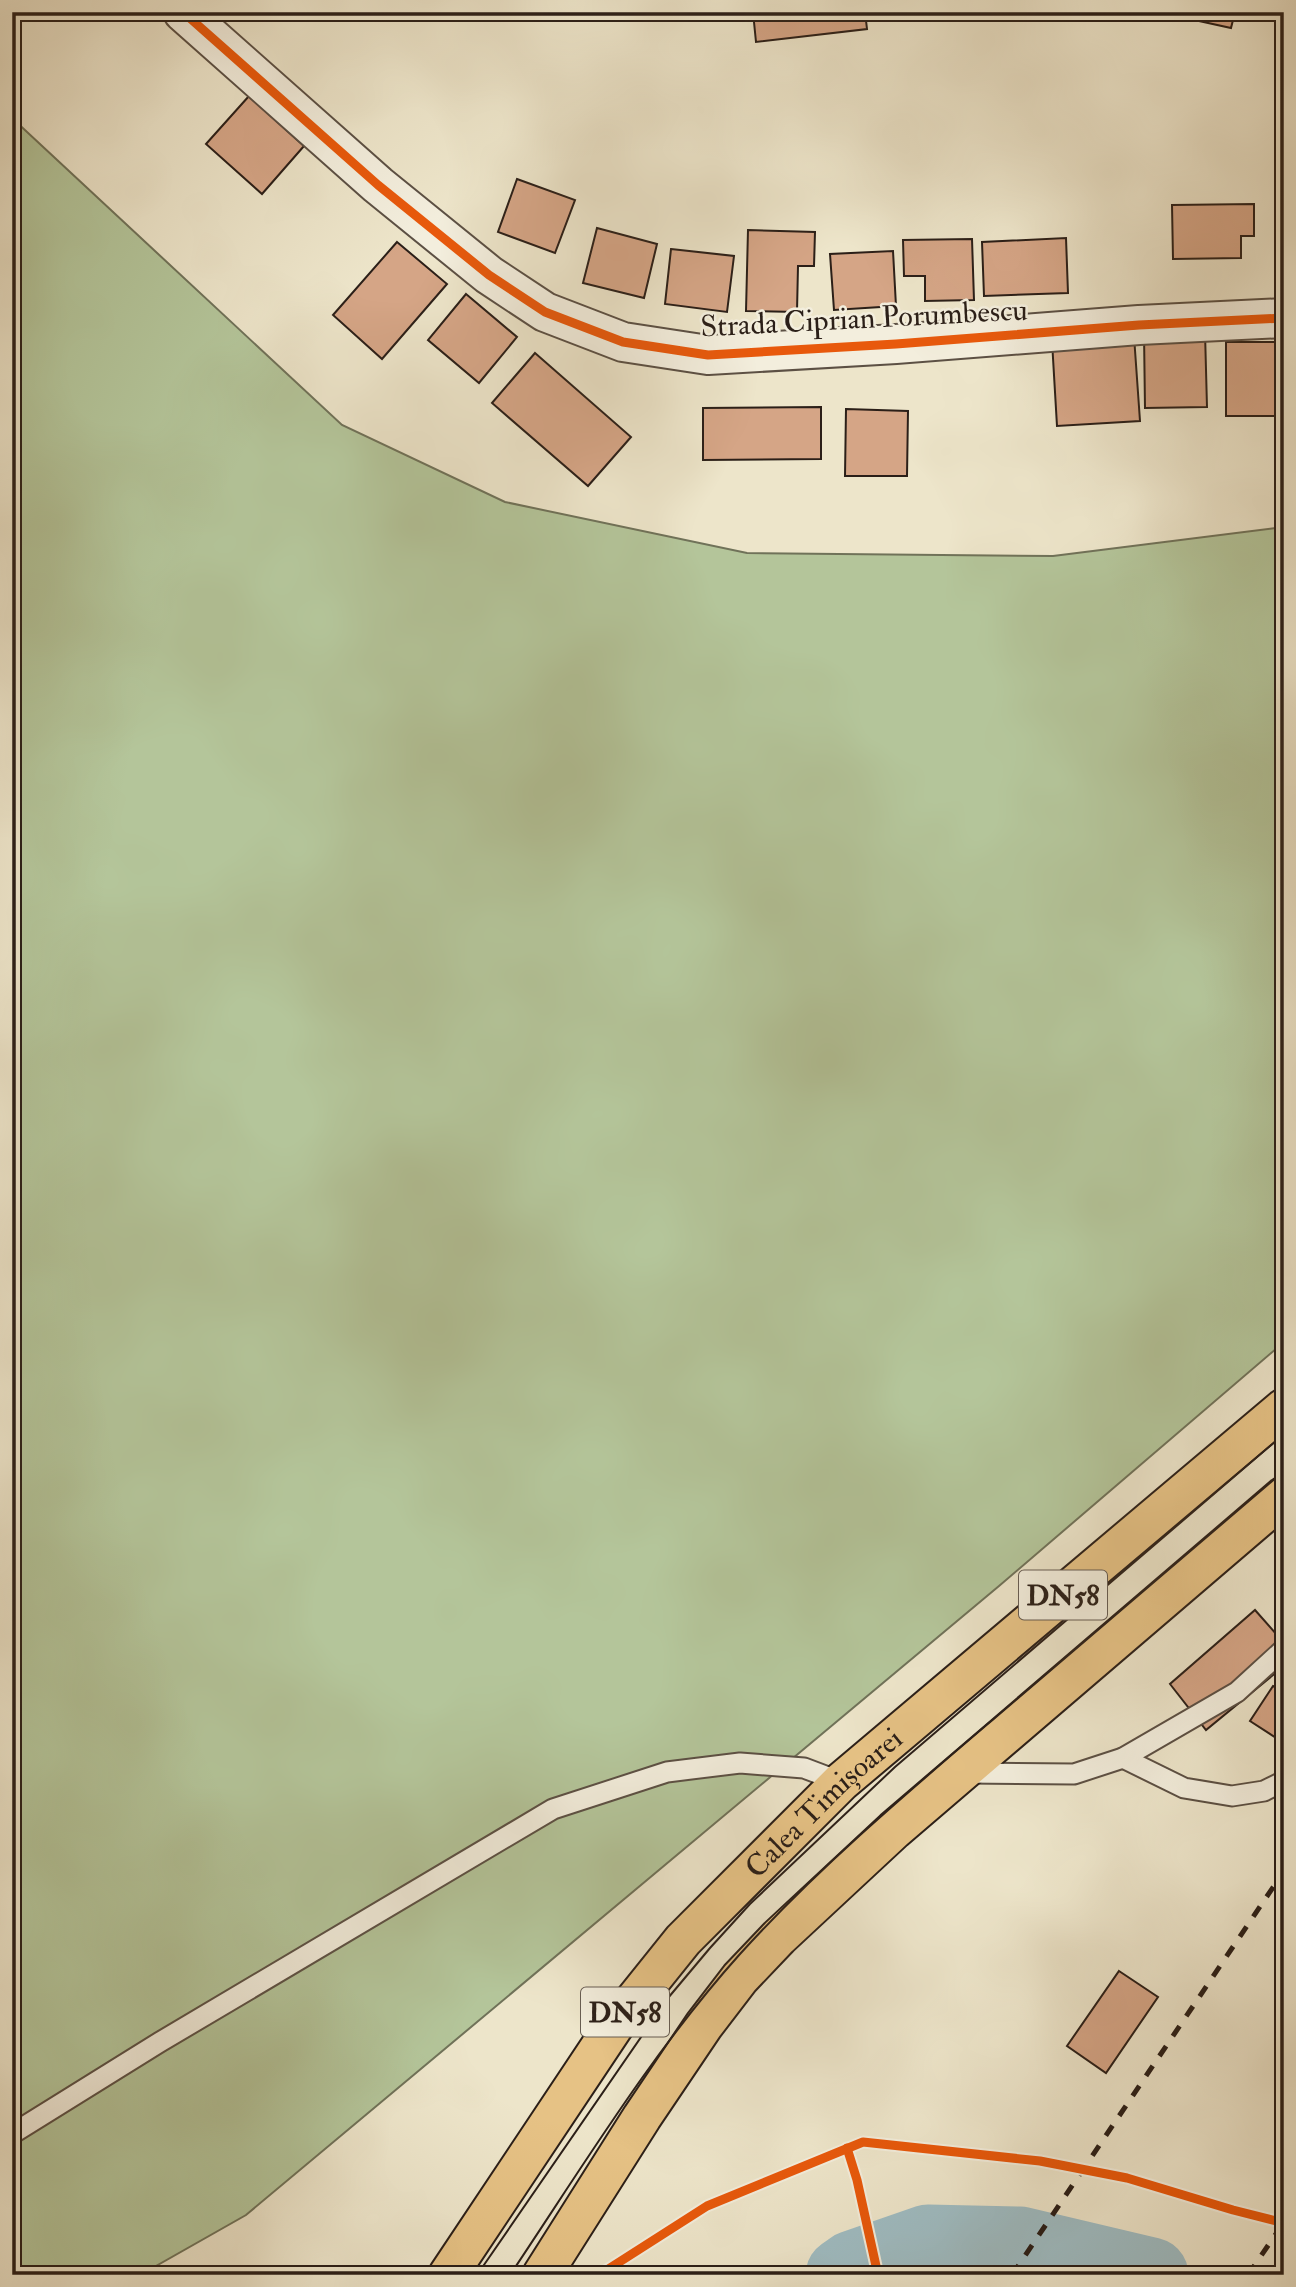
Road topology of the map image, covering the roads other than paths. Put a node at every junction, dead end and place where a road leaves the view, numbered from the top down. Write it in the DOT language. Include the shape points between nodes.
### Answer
graph roads {
  1 [pos="183,12"];
  2 [pos="1284,318"];
  3 [pos="1284,1408"];
  4 [pos="1284,1496"];
  5 [pos="1284,1649"];
  6 [pos="1123,1758"];
  7 [pos="961,1773"];
  8 [pos="841,1782"];
  9 [pos="1284,1782"];
  10 [pos="12,2134"];
  11 [pos="448,2275"];
  12 [pos="542,2275"];
  1 -- 2 [label="street, Strada Ciprian Porumbescu" via="378,185 489,275 545,312 623,342 708,355"];
  3 -- 8 [label="main road, Calea Timișoarei / DN58"];
  4 -- 7 [label="main road, DN58"];
  5 -- 6 [label="lane" via="1237,1692"];
  6 -- 7 [label="lane" via="1074,1774"];
  6 -- 9 [label="lane" via="1184,1788 1232,1796"];
  7 -- 12 [label="main road, DN58" via="894,1830 740,1978 650,2106"];
  8 -- 10 [label="lane" via="804,1768 740,1763 667,1772 553,1809"];
  8 -- 11 [label="main road, Calea Timișoarei / DN58" via="683,1940 614,2026"];
}
